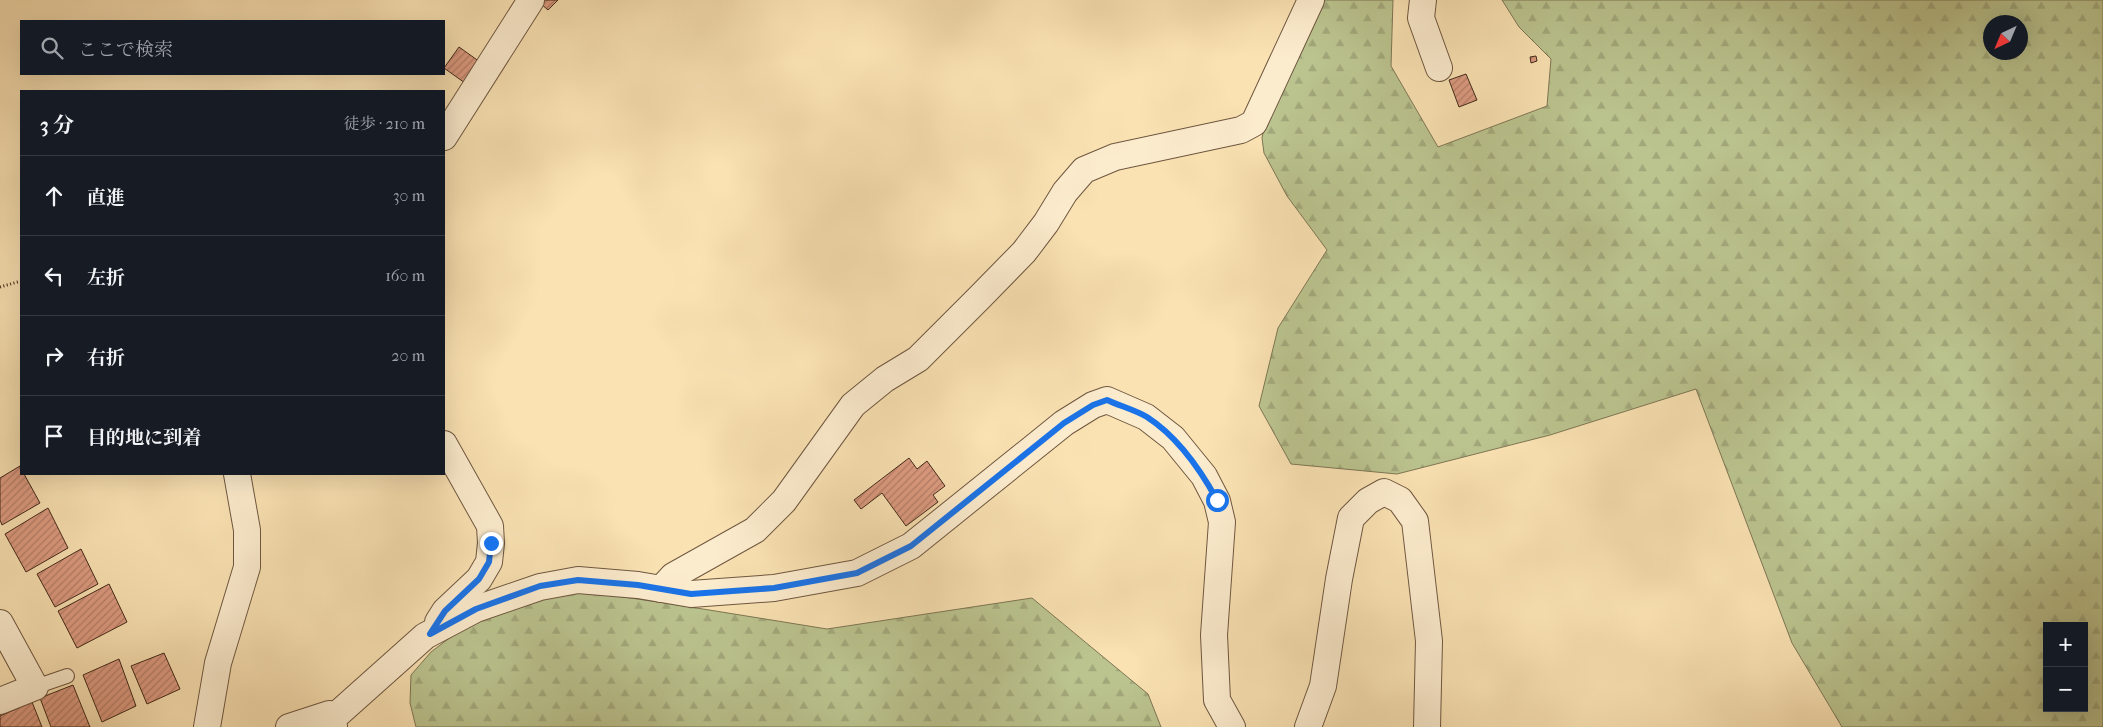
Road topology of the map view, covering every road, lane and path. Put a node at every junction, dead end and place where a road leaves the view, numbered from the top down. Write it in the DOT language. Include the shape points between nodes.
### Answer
graph roads {
  1 [pos="531,0"];
  2 [pos="1311,0"];
  3 [pos="1423,0"];
  4 [pos="1439,68"];
  5 [pos="445,135"];
  6 [pos="20,281"];
  7 [pos="0,287"];
  8 [pos="445,446"];
  9 [pos="236,475"];
  10 [pos="661,589"];
  11 [pos="0,623"];
  12 [pos="430,634"];
  13 [pos="67,676"];
  14 [pos="35,687"];
  15 [pos="0,701"];
  16 [pos="333,724"];
  17 [pos="206,727"];
  18 [pos="289,727"];
  19 [pos="1232,727"];
  20 [pos="1308,727"];
  21 [pos="1427,727"];
  1 -- 5 [label="street"];
  2 -- 10 [label="street" via="1254,123 1242,130 1115,157 1084,170 1064,192 1024,252 980,297 918,359 885,379 853,405 784,501 756,530 673,576"];
  3 -- 4 [label="street" via="1421,18"];
  6 -- 7 [label="path"];
  8 -- 12 [label="street" via="490,526 491,543 489,562 479,579 445,611"];
  9 -- 17 [label="street" via="247,530 247,567 218,663"];
  10 -- 12 [label="street" via="578,580 540,586 476,609"];
  10 -- 19 [label="street" via="691,594 774,588 857,573 911,546 1064,423 1107,400 1146,416 1173,438 1204,476 1217,500 1222,522 1214,635 1217,700"];
  11 -- 14 [label="street"];
  12 -- 16 [label="street"];
  13 -- 14 [label="lane"];
  14 -- 15 [label="street"];
  16 -- 18 [label="street" via="328,714"];
  20 -- 21 [label="street" via="1323,686 1351,518 1368,501 1384,492 1400,500 1415,521 1429,641"];
}
